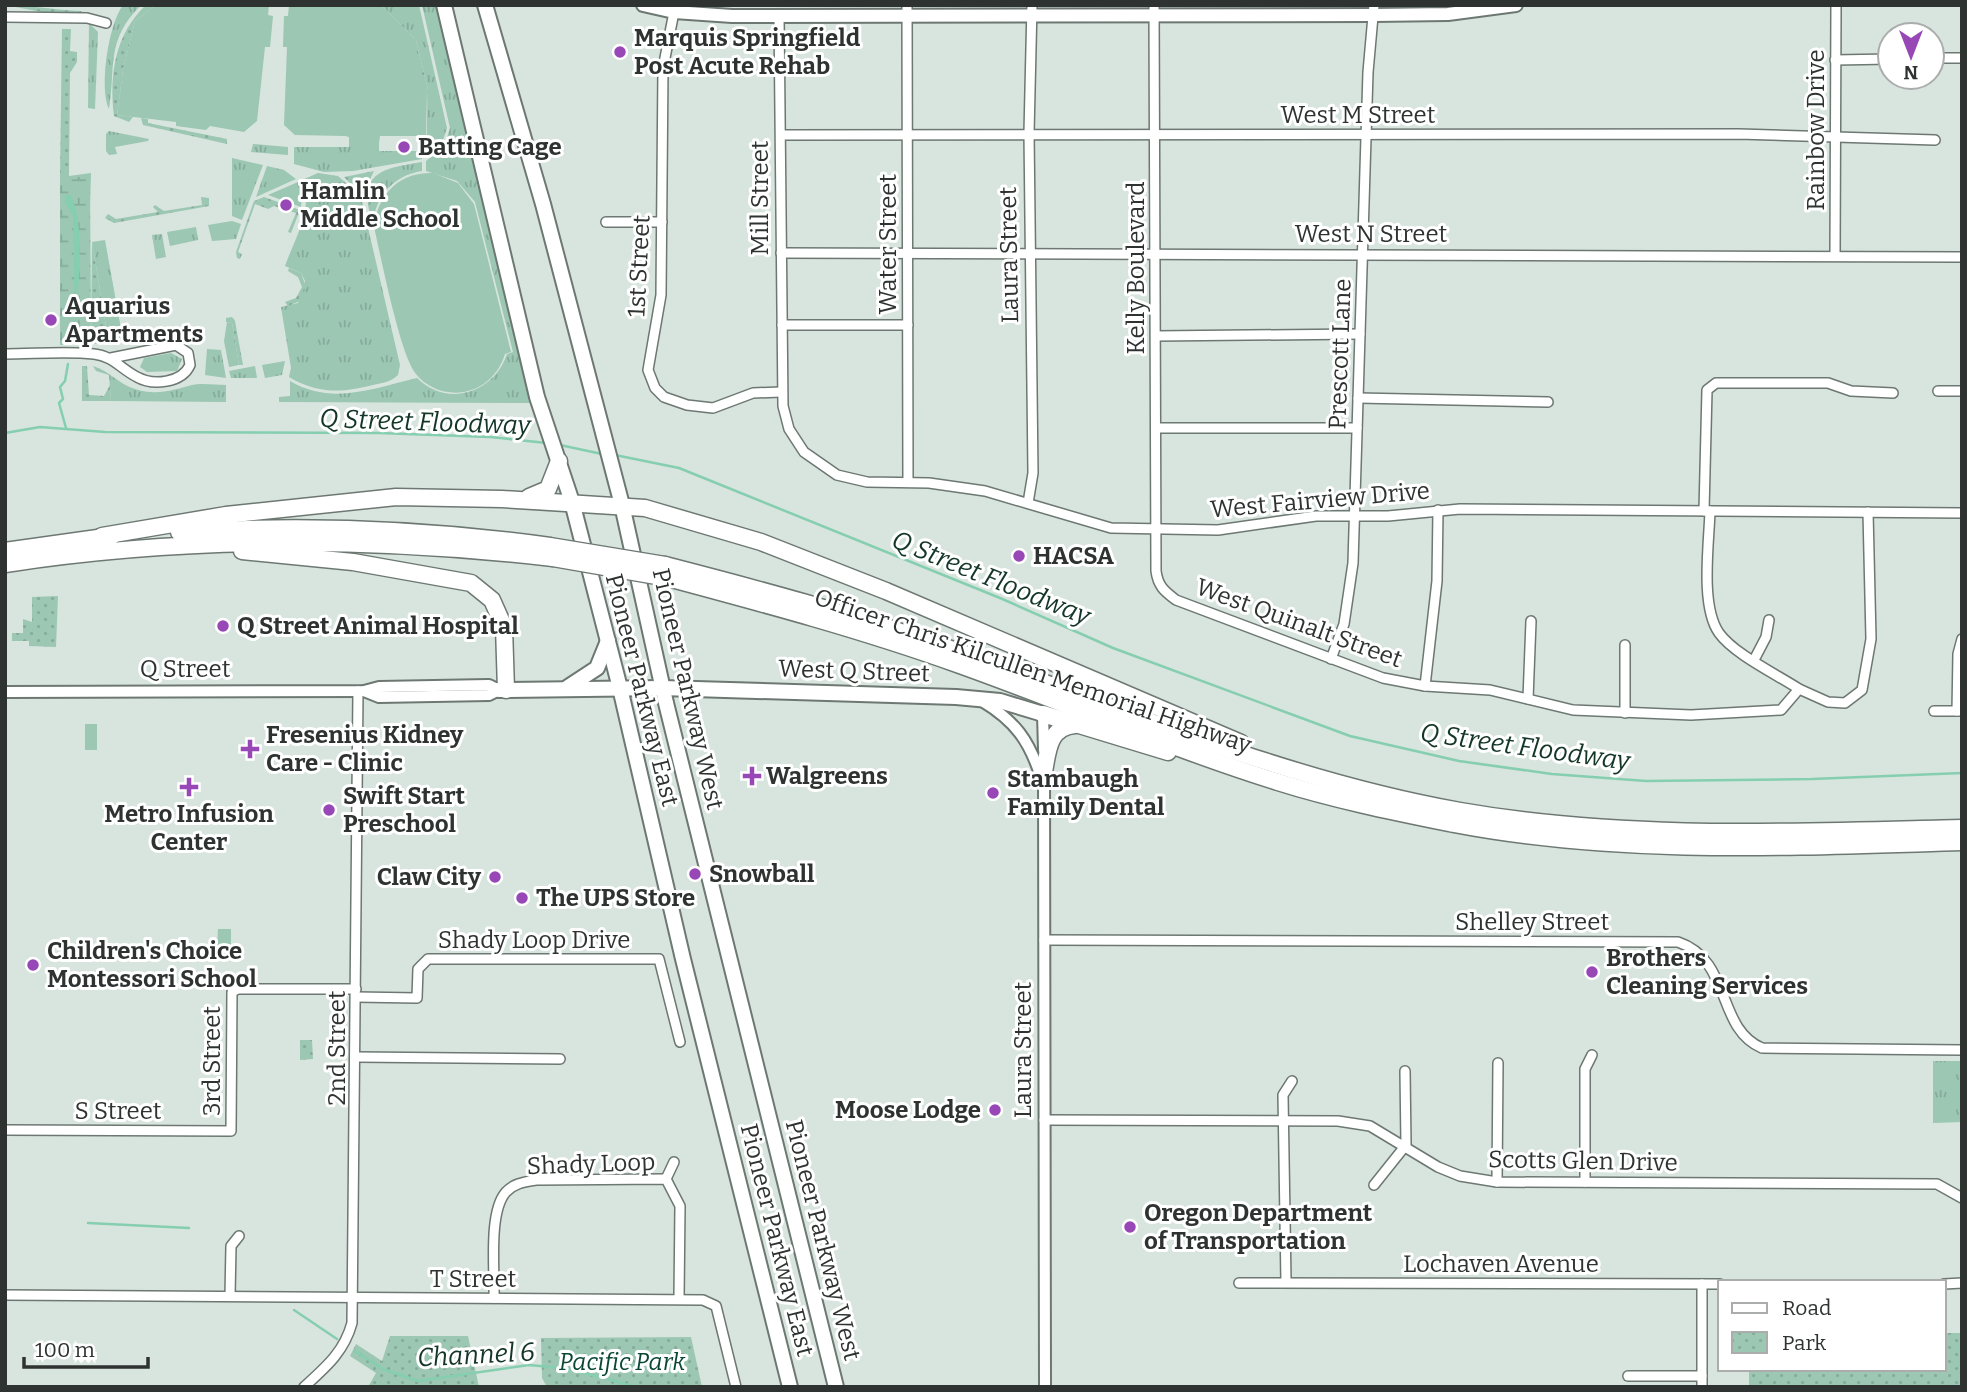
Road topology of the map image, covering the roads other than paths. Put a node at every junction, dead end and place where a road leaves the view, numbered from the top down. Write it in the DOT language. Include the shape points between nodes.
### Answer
graph roads {
  1 [pos="444,5"];
  2 [pos="643,5"];
  3 [pos="1516,5"];
  4 [pos="1836,5"];
  5 [pos="486,8"];
  6 [pos="1032,10"];
  7 [pos="1155,10"];
  8 [pos="1374,10"];
  9 [pos="779,11"];
  10 [pos="907,11"];
  11 [pos="674,12"];
  12 [pos="5,17"];
  13 [pos="106,23"];
  14 [pos="1876,59"];
  15 [pos="1835,60"];
  16 [pos="907,133"];
  17 [pos="1029,133"];
  18 [pos="1154,134"];
  19 [pos="1366,134"];
  20 [pos="781,135"];
  21 [pos="1834,135"];
  22 [pos="1935,140"];
  23 [pos="606,222"];
  24 [pos="662,222"];
  25 [pos="1362,252"];
  26 [pos="781,253"];
  27 [pos="908,253"];
  28 [pos="1030,253"];
  29 [pos="1155,253"];
  30 [pos="1835,255"];
  31 [pos="1962,257"];
  32 [pos="782,325"];
  33 [pos="908,325"];
  34 [pos="1360,334"];
  35 [pos="1156,336"];
  36 [pos="5,354"];
  37 [pos="111,358"];
  38 [pos="1938,391"];
  39 [pos="1962,391"];
  40 [pos="781,392"];
  41 [pos="1893,393"];
  42 [pos="1358,398"];
  43 [pos="1548,402"];
  44 [pos="1156,428"];
  45 [pos="1357,428"];
  46 [pos="558,461"];
  47 [pos="908,482"];
  48 [pos="520,500"];
  49 [pos="572,502"];
  50 [pos="1028,503"];
  51 [pos="622,505"];
  52 [pos="1438,510"];
  53 [pos="1707,511"];
  54 [pos="1868,512"];
  55 [pos="1962,513"];
  56 [pos="1354,516"];
  57 [pos="1156,530"];
  58 [pos="103,544"];
  59 [pos="8,557"];
  60 [pos="667,572"];
  61 [pos="1769,620"];
  62 [pos="1531,621"];
  63 [pos="1962,639"];
  64 [pos="608,641"];
  65 [pos="1625,645"];
  66 [pos="1331,659"];
  67 [pos="1754,660"];
  68 [pos="1425,686"];
  69 [pos="620,688"];
  70 [pos="662,688"];
  71 [pos="564,689"];
  72 [pos="1798,689"];
  73 [pos="503,690"];
  74 [pos="361,691"];
  75 [pos="5,692"];
  76 [pos="977,698"];
  77 [pos="1528,699"];
  78 [pos="1934,711"];
  79 [pos="1959,711"];
  80 [pos="1625,713"];
  81 [pos="1043,714"];
  82 [pos="1078,725"];
  83 [pos="1044,772"];
  84 [pos="1329,781"];
  85 [pos="1278,782"];
  86 [pos="1045,790"];
  87 [pos="1962,828"];
  88 [pos="1962,842"];
  89 [pos="1044,940"];
  90 [pos="356,993"];
  91 [pos="680,1042"];
  92 [pos="1962,1050"];
  93 [pos="1592,1055"];
  94 [pos="356,1057"];
  95 [pos="560,1059"];
  96 [pos="1498,1063"];
  97 [pos="1405,1071"];
  98 [pos="1292,1082"];
  99 [pos="1044,1119"];
  100 [pos="1284,1121"];
  101 [pos="5,1130"];
  102 [pos="231,1131"];
  103 [pos="1406,1145"];
  104 [pos="674,1162"];
  105 [pos="666,1179"];
  106 [pos="1497,1182"];
  107 [pos="1585,1182"];
  108 [pos="1374,1185"];
  109 [pos="1962,1198"];
  110 [pos="239,1236"];
  111 [pos="1286,1282"];
  112 [pos="1239,1283"];
  113 [pos="1702,1284"];
  114 [pos="1718,1284"];
  115 [pos="5,1295"];
  116 [pos="229,1296"];
  117 [pos="354,1298"];
  118 [pos="494,1298"];
  119 [pos="679,1298"];
  120 [pos="1628,1376"];
  121 [pos="1702,1376"];
  122 [pos="304,1387"];
  123 [pos="736,1387"];
  124 [pos="790,1387"];
  125 [pos="836,1387"];
  126 [pos="1045,1387"];
  127 [pos="1702,1387"];
  1 -- 46 [label="main road, Pioneer Parkway East" via="534,384"];
  2 -- 11 [label="main road"];
  3 -- 8 [label="main road" via="1448,14"];
  4 -- 15 [label="street, Rainbow Drive"];
  5 -- 51 [label="main road, Pioneer Parkway West"];
  6 -- 7 [label="main road"];
  6 -- 10 [label="main road"];
  6 -- 17 [label="street, Laura Street"];
  7 -- 8 [label="main road"];
  7 -- 18 [label="street, Kelly Boulevard"];
  8 -- 19 [label="street, Prescott Lane"];
  9 -- 10 [label="main road"];
  9 -- 11 [label="main road"];
  9 -- 20 [label="street, Mill Street"];
  10 -- 16 [label="street, Water Street"];
  11 -- 24 [label="street, 1st Street" via="663,68"];
  12 -- 13 [label="street" via="87,18"];
  14 -- 15 [label="street"];
  15 -- 21 [label="street, Rainbow Drive"];
  16 -- 17 [label="street, West M Street"];
  16 -- 20 [label="street, West M Street"];
  16 -- 27 [label="street, Water Street"];
  17 -- 18 [label="street, West M Street"];
  17 -- 28 [label="street, Laura Street"];
  18 -- 19 [label="street, West M Street"];
  18 -- 29 [label="street, Kelly Boulevard"];
  19 -- 21 [label="street, West M Street"];
  19 -- 25 [label="street, Prescott Lane"];
  20 -- 26 [label="street, Mill Street"];
  21 -- 22 [label="street, West M Street"];
  21 -- 30 [label="street, Rainbow Drive"];
  23 -- 24 [label="street"];
  24 -- 40 [label="street, 1st Street" via="661,295 648,360 655,388 664,397 687,405 713,408 753,393"];
  25 -- 29 [label="street, West N Street"];
  25 -- 30 [label="street, West N Street"];
  25 -- 34 [label="street, Prescott Lane"];
  26 -- 27 [label="street, West N Street"];
  26 -- 32 [label="street, Mill Street"];
  27 -- 28 [label="street, West N Street"];
  27 -- 33 [label="street, Water Street"];
  28 -- 29 [label="street, West N Street"];
  28 -- 50 [label="street, Laura Street" via="1033,473"];
  29 -- 35 [label="street, Kelly Boulevard"];
  30 -- 31 [label="street, West N Street"];
  32 -- 33 [label="street"];
  32 -- 40 [label="street, Mill Street"];
  33 -- 47 [label="street, Water Street"];
  34 -- 35 [label="street"];
  34 -- 42 [label="street, Prescott Lane"];
  35 -- 44 [label="street, Kelly Boulevard"];
  36 -- 37 [label="street"];
  37 -- 37 [label="street" via="147,381 176,379 190,365 188,353 176,345"];
  38 -- 39 [label="street"];
  40 -- 47 [label="street, West Fairview Drive" via="789,429 815,462 851,480"];
  41 -- 53 [label="street" via="1851,391 1828,383 1716,383 1707,390"];
  42 -- 43 [label="street"];
  42 -- 45 [label="street, Prescott Lane"];
  44 -- 45 [label="street"];
  44 -- 57 [label="street, Kelly Boulevard"];
  45 -- 56 [label="street, Prescott Lane"];
  46 -- 48 [label="highway" via="548,489"];
  46 -- 49 [label="main road, Pioneer Parkway East"];
  47 -- 50 [label="street, West Fairview Drive" via="955,485"];
  48 -- 49 [label="highway"];
  48 -- 58 [label="highway" via="396,497 310,504"];
  49 -- 51 [label="highway"];
  49 -- 64 [label="main road, Pioneer Parkway East"];
  50 -- 57 [label="street, West Fairview Drive" via="1111,528"];
  51 -- 70 [label="main road, Pioneer Parkway West"];
  51 -- 84 [label="highway" via="761,542"];
  52 -- 53 [label="street, West Fairview Drive"];
  52 -- 56 [label="street, West Fairview Drive"];
  52 -- 68 [label="street" via="1437,581"];
  53 -- 54 [label="street, West Fairview Drive"];
  53 -- 67 [label="street" via="1711,620 1727,641"];
  54 -- 55 [label="street, West Fairview Drive"];
  54 -- 72 [label="street" via="1871,639 1865,681 1856,697 1846,703 1828,702"];
  56 -- 57 [label="street, West Fairview Drive" via="1316,516 1218,530"];
  56 -- 66 [label="street, Prescott Lane" via="1349,601"];
  57 -- 66 [label="street, West Quinalt Street" via="1157,582 1176,600"];
  58 -- 59 [label="highway, Officer Chris Kilcullen Memorial Highway"];
  58 -- 60 [label="highway, Officer Chris Kilcullen Memorial Highway, bridge" via="225,529 349,528 449,534"];
  58 -- 73 [label="highway" via="246,551 461,580 482,589 500,613 505,627"];
  60 -- 84 [label="highway, Officer Chris Kilcullen Memorial Highway" via="803,601"];
  60 -- 85 [label="highway, Officer Chris Kilcullen Memorial Highway" via="955,663"];
  61 -- 67 [label="street"];
  62 -- 77 [label="street"];
  63 -- 79 [label="street"];
  64 -- 69 [label="main road, Pioneer Parkway East"];
  64 -- 71 [label="main road" via="597,668"];
  65 -- 80 [label="street"];
  66 -- 68 [label="street, West Quinalt Street" via="1383,678"];
  67 -- 72 [label="street"];
  68 -- 77 [label="street, West Quinalt Street" via="1490,690"];
  69 -- 70 [label="main road, Q Street"];
  69 -- 71 [label="main road, Q Street"];
  69 -- 124 [label="main road, Pioneer Parkway East"];
  70 -- 76 [label="main road, West Q Street"];
  70 -- 125 [label="main road, Pioneer Parkway West"];
  71 -- 73 [label="main road, Q Street"];
  72 -- 80 [label="street, West Quinalt Street" via="1781,710"];
  73 -- 74 [label="street, Q Street" via="489,685"];
  74 -- 75 [label="street, Q Street"];
  74 -- 90 [label="street, 2nd Street"];
  76 -- 81 [label="main road, West Q Street"];
  76 -- 86 [label="street" via="1022,732"];
  77 -- 80 [label="street, West Quinalt Street"];
  78 -- 79 [label="street"];
  81 -- 82 [label="highway"];
  81 -- 83 [label="street, Laura Street"];
  82 -- 83 [label="highway" via="1061,727 1054,734"];
  82 -- 85 [label="highway"];
  83 -- 86 [label="street, Laura Street"];
  84 -- 87 [label="highway, Officer Chris Kilcullen Memorial Highway" via="1458,810 1641,830 1767,833"];
  85 -- 88 [label="highway, Officer Chris Kilcullen Memorial Highway" via="1455,824 1642,846"];
  86 -- 89 [label="street, Laura Street"];
  89 -- 92 [label="street, Shelley Street" via="1678,942 1705,957 1740,1030 1762,1048"];
  89 -- 99 [label="street, Laura Street"];
  90 -- 91 [label="street, Shady Loop Drive" via="416,998 418,969 428,959 659,959"];
  90 -- 94 [label="street, 2nd Street"];
  90 -- 102 [label="street, 3rd Street" via="232,992"];
  93 -- 107 [label="street" via="1585,1069"];
  94 -- 95 [label="street"];
  94 -- 117 [label="street, 2nd Street"];
  96 -- 106 [label="street"];
  97 -- 103 [label="street"];
  98 -- 100 [label="street" via="1283,1095"];
  99 -- 100 [label="street, Scotts Glen Drive"];
  99 -- 126 [label="street, Laura Street"];
  100 -- 103 [label="street, Scotts Glen Drive" via="1370,1126"];
  100 -- 111 [label="street"];
  101 -- 102 [label="street, S Street"];
  103 -- 106 [label="street, Scotts Glen Drive" via="1460,1176"];
  103 -- 108 [label="street"];
  104 -- 105 [label="street"];
  105 -- 118 [label="street, Shady Loop" via="536,1180 508,1190 495,1219"];
  105 -- 119 [label="street, Shady Loop" via="680,1206"];
  106 -- 107 [label="street, Scotts Glen Drive"];
  107 -- 109 [label="street, Scotts Glen Drive" via="1937,1184"];
  110 -- 116 [label="street" via="231,1246"];
  111 -- 112 [label="street, Lochaven Avenue"];
  111 -- 113 [label="street, Lochaven Avenue"];
  113 -- 114 [label="street, Lochaven Avenue"];
  113 -- 121 [label="street"];
  115 -- 116 [label="street, T Street"];
  116 -- 117 [label="street, T Street"];
  117 -- 118 [label="street, T Street"];
  117 -- 122 [label="street, 2nd Street" via="348,1339 336,1358"];
  118 -- 119 [label="street, T Street"];
  119 -- 123 [label="street, T Street" via="716,1306"];
  120 -- 121 [label="street"];
  121 -- 127 [label="street"];
}
